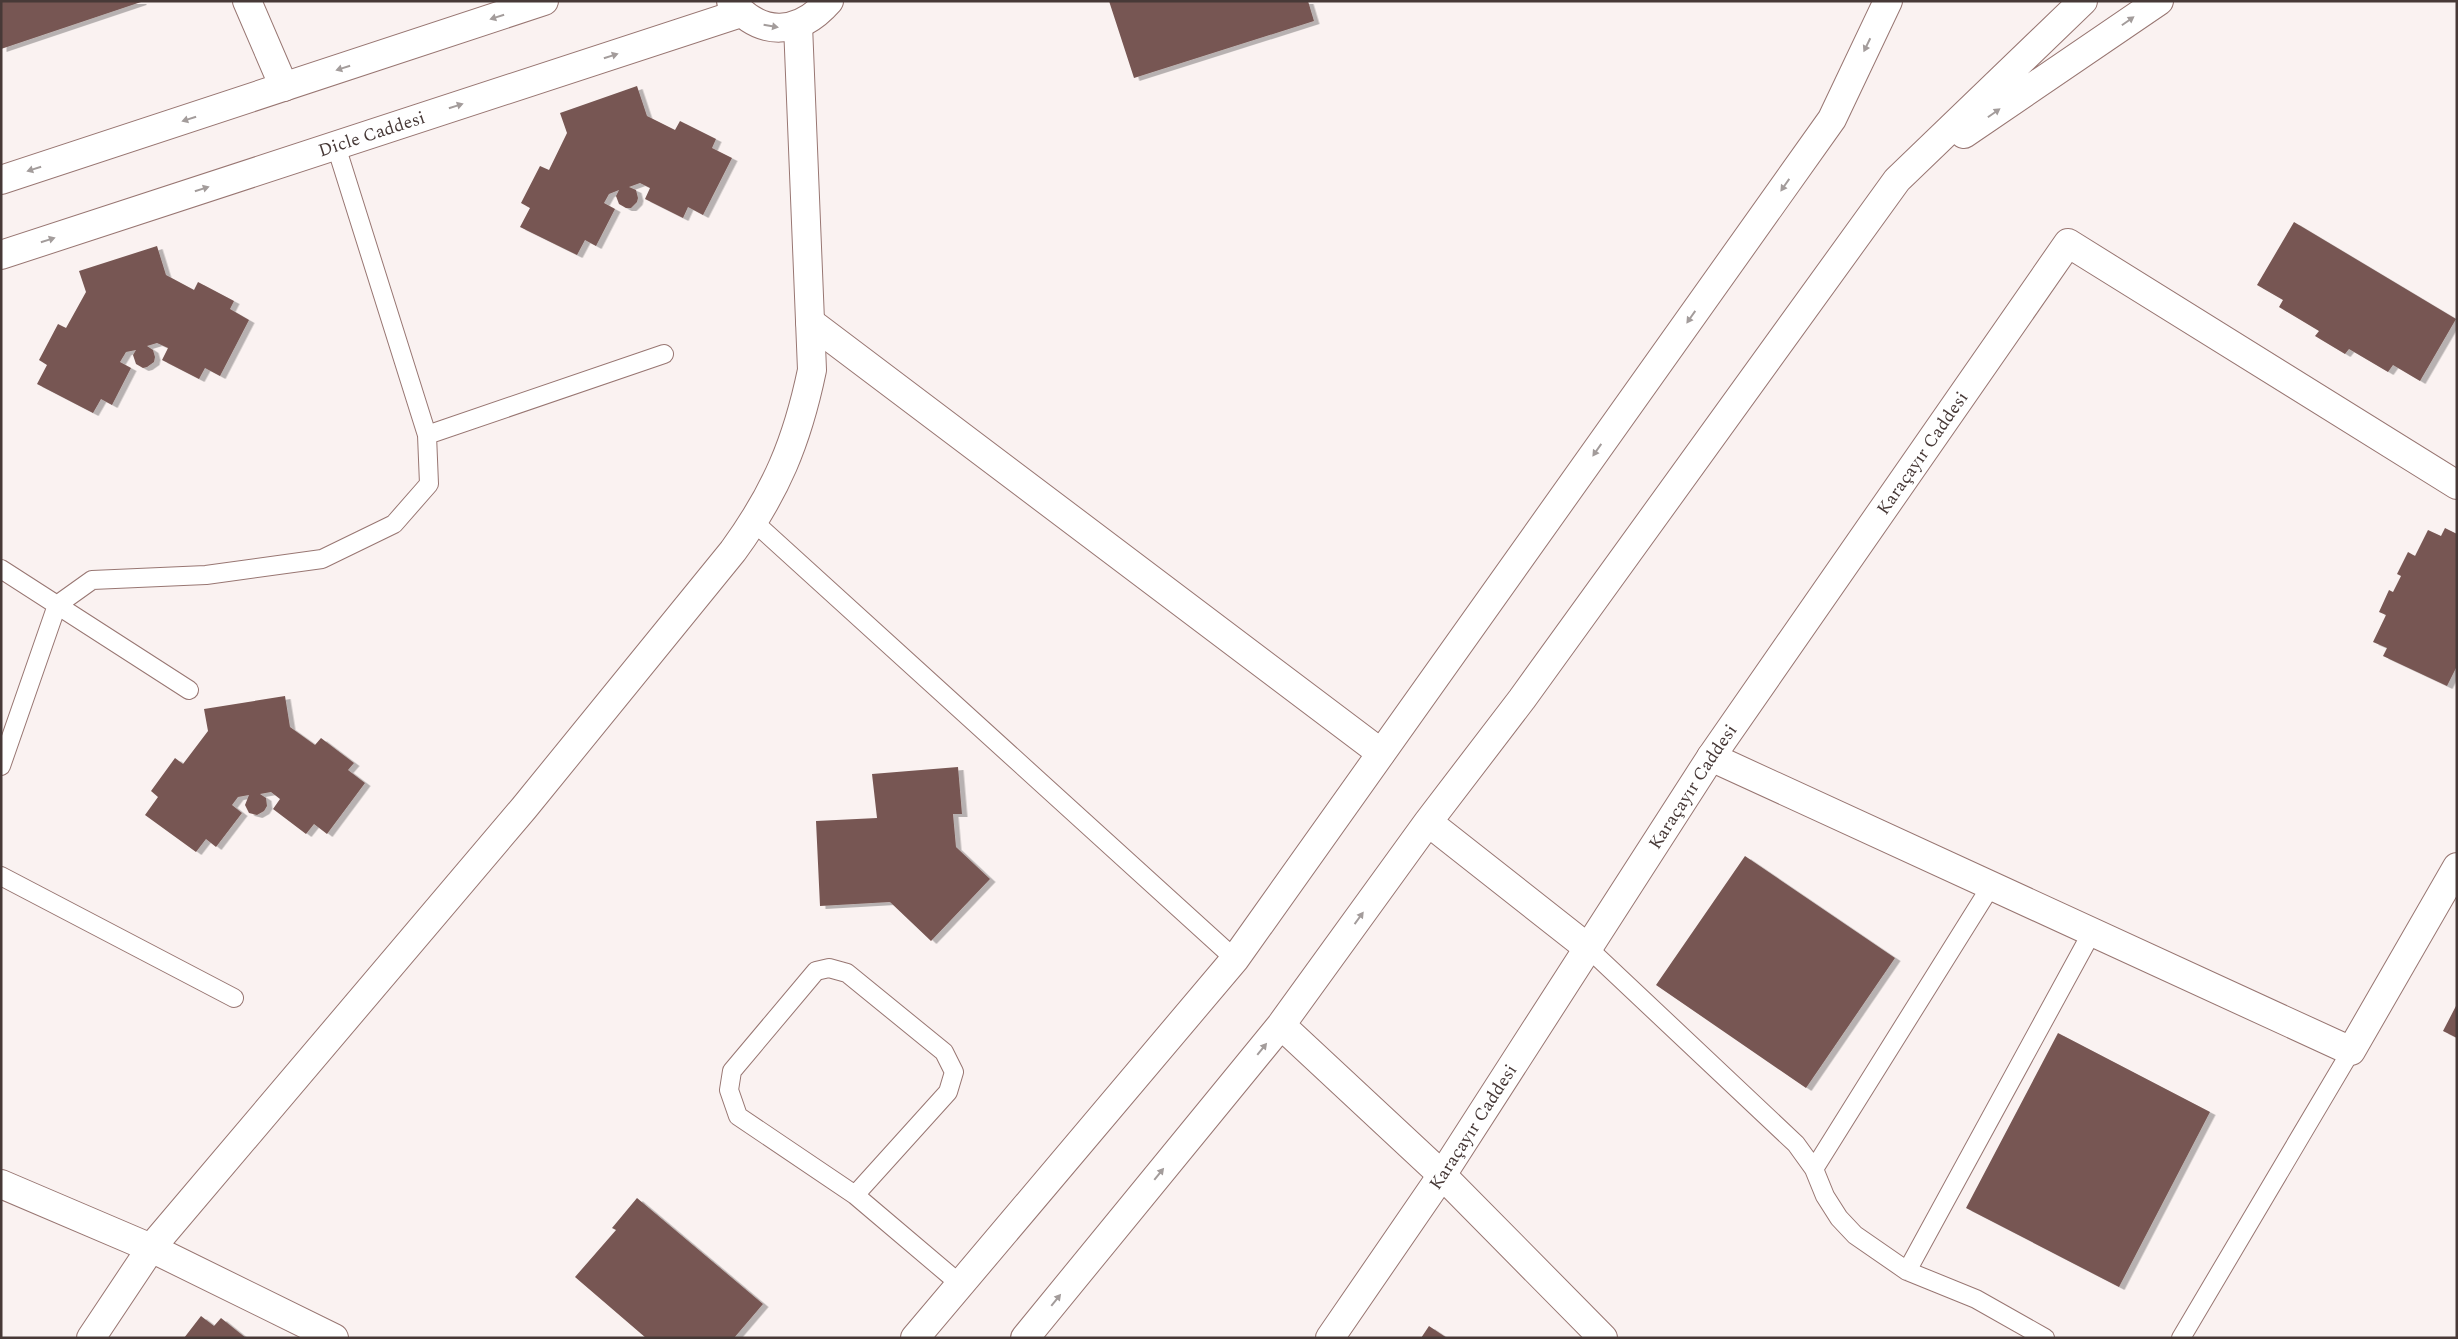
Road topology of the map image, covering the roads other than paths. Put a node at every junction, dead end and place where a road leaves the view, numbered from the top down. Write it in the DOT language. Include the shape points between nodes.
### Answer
graph roads {
  1 [pos="247,1"];
  2 [pos="544,1"];
  3 [pos="829,1"];
  4 [pos="1888,1"];
  5 [pos="2083,1"];
  6 [pos="2159,1"];
  7 [pos="736,7"];
  8 [pos="798,26"];
  9 [pos="284,87"];
  10 [pos="336,146"];
  11 [pos="1,180"];
  12 [pos="1897,180"];
  13 [pos="1,255"];
  14 [pos="810,322"];
  15 [pos="664,354"];
  16 [pos="427,434"];
  17 [pos="2457,486"];
  18 [pos="754,522"];
  19 [pos="1,569"];
  20 [pos="58,605"];
  21 [pos="189,690"];
  22 [pos="1382,754"];
  23 [pos="1711,757"];
  24 [pos="1,766"];
  25 [pos="1428,822"];
  26 [pos="2457,867"];
  27 [pos="1,876"];
  28 [pos="1991,886"];
  29 [pos="2092,932"];
  30 [pos="1588,948"];
  31 [pos="1235,959"];
  32 [pos="234,998"];
  33 [pos="1281,1026"];
  34 [pos="2351,1051"];
  35 [pos="1814,1169"];
  36 [pos="1442,1175"];
  37 [pos="1,1184"];
  38 [pos="855,1195"];
  39 [pos="151,1248"];
  40 [pos="1907,1271"];
  41 [pos="960,1284"];
  42 [pos="91,1338"];
  43 [pos="334,1338"];
  44 [pos="915,1338"];
  45 [pos="1025,1338"];
  46 [pos="1330,1338"];
  47 [pos="1603,1338"];
  48 [pos="2045,1338"];
  49 [pos="2180,1338"];
  1 -- 9 [label="street"];
  2 -- 9 [label="street, one-way"];
  3 -- 8 [label="street" via="816,16"];
  4 -- 22 [label="street, one-way" via="1832,119"];
  5 -- 12 [label="street"];
  12 -- 6 [label="street, one-way"];
  7 -- 8 [label="street, one-way" via="758,24 778,28"];
  10 -- 7 [label="street, Dicle Caddesi, one-way"];
  8 -- 14 [label="street"];
  9 -- 11 [label="street, one-way"];
  13 -- 10 [label="street, Dicle Caddesi, one-way"];
  10 -- 16 [label="lane"];
  12 -- 25 [label="street" via="1522,699"];
  14 -- 18 [label="street" via="812,370 802,415 788,458"];
  14 -- 22 [label="street"];
  15 -- 16 [label="lane"];
  16 -- 20 [label="lane" via="429,484 394,524 322,559 206,575 92,580"];
  17 -- 23 [label="street, Karaçayır Caddesi" via="2068,243"];
  18 -- 31 [label="lane"];
  18 -- 39 [label="street" via="524,808"];
  19 -- 20 [label="lane"];
  20 -- 21 [label="lane"];
  20 -- 24 [label="lane"];
  22 -- 31 [label="street"];
  23 -- 28 [label="street"];
  23 -- 30 [label="street, Karaçayır Caddesi"];
  25 -- 30 [label="street"];
  33 -- 25 [label="street, one-way"];
  26 -- 34 [label="street"];
  27 -- 32 [label="lane"];
  28 -- 29 [label="street"];
  28 -- 35 [label="lane"];
  29 -- 34 [label="street"];
  29 -- 40 [label="lane"];
  30 -- 35 [label="lane" via="1796,1144"];
  30 -- 36 [label="street, Karaçayır Caddesi"];
  31 -- 41 [label="street"];
  33 -- 36 [label="street"];
  45 -- 33 [label="street, one-way"];
  34 -- 49 [label="lane"];
  35 -- 40 [label="lane" via="1839,1218 1855,1234"];
  36 -- 46 [label="street, Karaçayır Caddesi"];
  36 -- 47 [label="street"];
  37 -- 39 [label="street"];
  38 -- 38 [label="lane" via="948,1092 954,1072 944,1052 848,973 829,968 816,971 732,1071 729,1090 738,1116"];
  38 -- 41 [label="lane"];
  39 -- 42 [label="street"];
  39 -- 43 [label="street"];
  40 -- 48 [label="lane" via="1976,1299"];
  41 -- 44 [label="street"];
}
